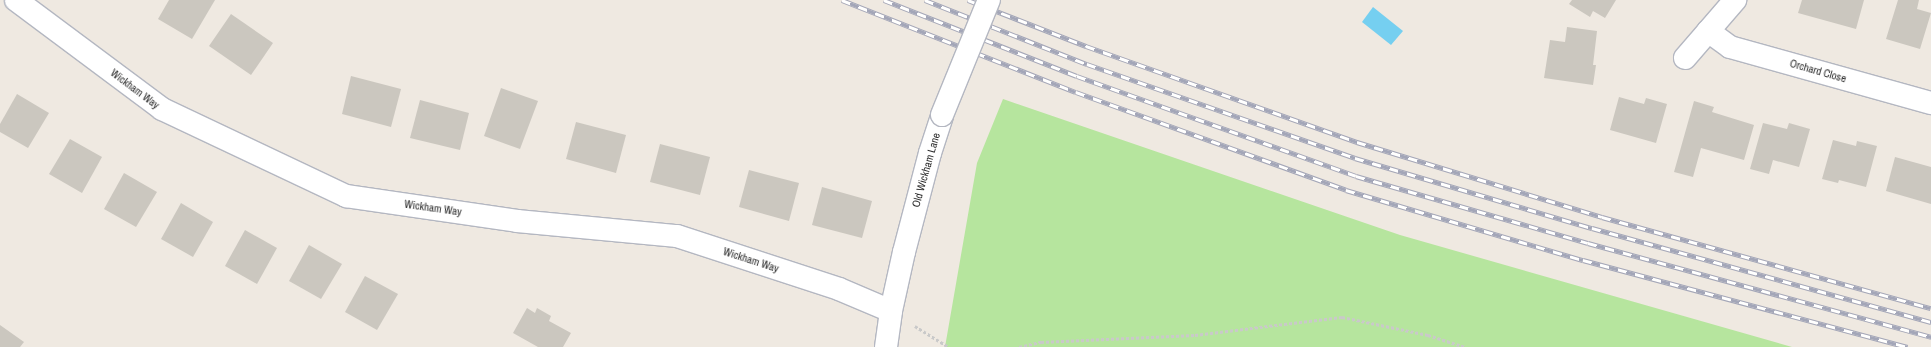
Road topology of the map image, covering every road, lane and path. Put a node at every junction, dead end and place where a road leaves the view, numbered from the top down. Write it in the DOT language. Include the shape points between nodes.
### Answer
graph roads {
  1 [pos="16,0"];
  2 [pos="989,0"];
  3 [pos="1735,0"];
  4 [pos="1708,30"];
  5 [pos="1685,58"];
  6 [pos="1931,103"];
  7 [pos="891,311"];
  8 [pos="886,347"];
  9 [pos="948,347"];
  10 [pos="1019,347"];
  11 [pos="1465,347"];
  1 -- 7 [label="street, Wickham Way" via="162,109 346,196 517,221 677,236 839,289"];
  2 -- 7 [label="street, Old Wickham Lane, bridge" via="942,115 904,252"];
  3 -- 4 [label="street"];
  4 -- 5 [label="street"];
  4 -- 6 [label="street, Orchard Close" via="1730,47"];
  7 -- 8 [label="street, Old Wickham Lane"];
  7 -- 9 [label="path"];
  10 -- 11 [label="path" via="1041,342 1195,335 1342,317 1428,335"];
}
